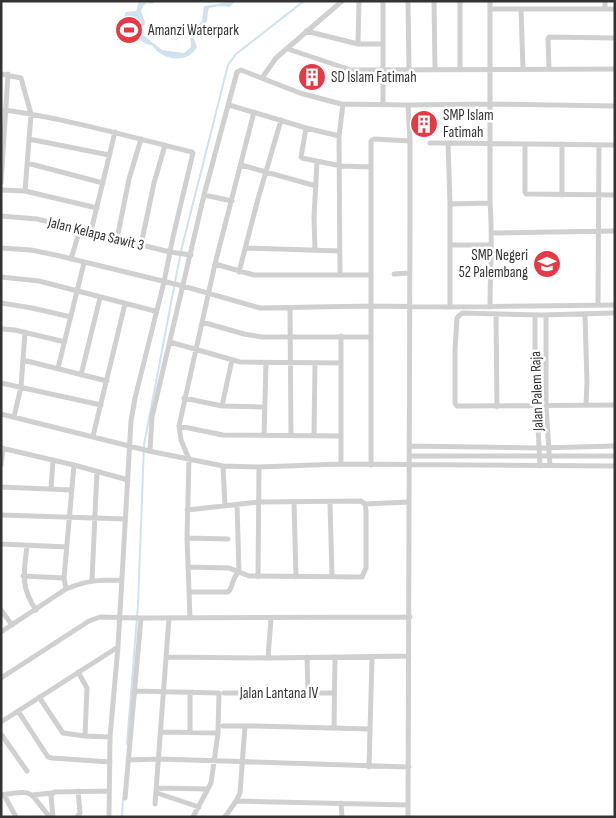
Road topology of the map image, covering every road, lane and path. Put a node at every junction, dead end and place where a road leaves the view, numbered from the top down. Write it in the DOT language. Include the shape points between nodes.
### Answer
graph roads {
  1 [pos="342,1"];
  2 [pos="359,1"];
  3 [pos="383,1"];
  4 [pos="408,1"];
  5 [pos="434,1"];
  6 [pos="460,1"];
  7 [pos="490,1"];
  8 [pos="575,1"];
  9 [pos="605,1"];
  10 [pos="490,9"];
  11 [pos="521,9"];
  12 [pos="605,9"];
  13 [pos="615,9"];
  14 [pos="575,10"];
  15 [pos="306,31"];
  16 [pos="615,38"];
  17 [pos="358,44"];
  18 [pos="383,44"];
  19 [pos="288,49"];
  20 [pos="383,69"];
  21 [pos="409,69"];
  22 [pos="435,69"];
  23 [pos="491,69"];
  24 [pos="523,69"];
  25 [pos="549,69"];
  26 [pos="615,69"];
  27 [pos="460,70"];
  28 [pos="1,74"];
  29 [pos="8,74"];
  30 [pos="262,78"];
  31 [pos="343,104"];
  32 [pos="490,104"];
  33 [pos="229,105"];
  34 [pos="383,105"];
  35 [pos="408,105"];
  36 [pos="615,106"];
  37 [pos="5,110"];
  38 [pos="254,112"];
  39 [pos="31,114"];
  40 [pos="281,120"];
  41 [pos="306,128"];
  42 [pos="115,132"];
  43 [pos="339,136"];
  44 [pos="141,138"];
  45 [pos="29,139"];
  46 [pos="410,141"];
  47 [pos="490,142"];
  48 [pos="430,143"];
  49 [pos="448,143"];
  50 [pos="525,144"];
  51 [pos="562,144"];
  52 [pos="165,145"];
  53 [pos="599,145"];
  54 [pos="615,145"];
  55 [pos="110,155"];
  56 [pos="317,161"];
  57 [pos="27,163"];
  58 [pos="240,165"];
  59 [pos="340,166"];
  60 [pos="371,167"];
  61 [pos="267,172"];
  62 [pos="1,183"];
  63 [pos="103,183"];
  64 [pos="316,186"];
  65 [pos="1,190"];
  66 [pos="25,191"];
  67 [pos="204,195"];
  68 [pos="562,195"];
  69 [pos="599,195"];
  70 [pos="615,195"];
  71 [pos="232,201"];
  72 [pos="490,203"];
  73 [pos="450,204"];
  74 [pos="97,208"];
  75 [pos="1,216"];
  76 [pos="80,229"];
  77 [pos="600,231"];
  78 [pos="615,231"];
  79 [pos="91,232"];
  80 [pos="493,233"];
  81 [pos="117,239"];
  82 [pos="141,245"];
  83 [pos="450,245"];
  84 [pos="490,245"];
  85 [pos="1,248"];
  86 [pos="246,248"];
  87 [pos="315,250"];
  88 [pos="340,251"];
  89 [pos="173,253"];
  90 [pos="188,255"];
  91 [pos="71,259"];
  92 [pos="84,263"];
  93 [pos="216,264"];
  94 [pos="239,272"];
  95 [pos="409,273"];
  96 [pos="394,274"];
  97 [pos="340,275"];
  98 [pos="370,275"];
  99 [pos="1,277"];
  100 [pos="166,282"];
  101 [pos="181,286"];
  102 [pos="77,292"];
  103 [pos="209,294"];
  104 [pos="100,298"];
  105 [pos="1,303"];
  106 [pos="125,304"];
  107 [pos="598,305"];
  108 [pos="615,305"];
  109 [pos="371,306"];
  110 [pos="409,306"];
  111 [pos="450,307"];
  112 [pos="490,307"];
  113 [pos="290,308"];
  114 [pos="156,311"];
  115 [pos="615,313"];
  116 [pos="496,314"];
  117 [pos="535,315"];
  118 [pos="546,315"];
  119 [pos="585,315"];
  120 [pos="71,317"];
  121 [pos="202,322"];
  122 [pos="1,329"];
  123 [pos="25,332"];
  124 [pos="341,336"];
  125 [pos="371,337"];
  126 [pos="290,338"];
  127 [pos="65,342"];
  128 [pos="170,342"];
  129 [pos="196,350"];
  130 [pos="23,360"];
  131 [pos="232,360"];
  132 [pos="266,363"];
  133 [pos="292,363"];
  134 [pos="315,363"];
  135 [pos="341,363"];
  136 [pos="58,368"];
  137 [pos="81,375"];
  138 [pos="107,381"];
  139 [pos="1,383"];
  140 [pos="21,387"];
  141 [pos="184,398"];
  142 [pos="100,405"];
  143 [pos="586,405"];
  144 [pos="615,405"];
  145 [pos="222,406"];
  146 [pos="536,406"];
  147 [pos="546,406"];
  148 [pos="264,407"];
  149 [pos="497,407"];
  150 [pos="1,414"];
  151 [pos="14,417"];
  152 [pos="179,426"];
  153 [pos="264,435"];
  154 [pos="93,436"];
  155 [pos="291,436"];
  156 [pos="314,436"];
  157 [pos="341,436"];
  158 [pos="409,446"];
  159 [pos="615,446"];
  160 [pos="132,447"];
  161 [pos="549,447"];
  162 [pos="539,448"];
  163 [pos="2,449"];
  164 [pos="150,451"];
  165 [pos="409,456"];
  166 [pos="540,456"];
  167 [pos="549,456"];
  168 [pos="615,456"];
  169 [pos="189,459"];
  170 [pos="53,460"];
  171 [pos="341,464"];
  172 [pos="1,465"];
  173 [pos="74,465"];
  174 [pos="372,465"];
  175 [pos="409,465"];
  176 [pos="223,466"];
  177 [pos="540,466"];
  178 [pos="550,466"];
  179 [pos="615,466"];
  180 [pos="259,467"];
  181 [pos="97,471"];
  182 [pos="128,480"];
  183 [pos="1,487"];
  184 [pos="51,489"];
  185 [pos="71,490"];
  186 [pos="259,502"];
  187 [pos="294,502"];
  188 [pos="409,502"];
  189 [pos="330,503"];
  190 [pos="365,504"];
  191 [pos="237,505"];
  192 [pos="225,506"];
  193 [pos="188,510"];
  194 [pos="1,515"];
  195 [pos="68,518"];
  196 [pos="95,518"];
  197 [pos="125,519"];
  198 [pos="187,538"];
  199 [pos="228,539"];
  200 [pos="1,544"];
  201 [pos="26,546"];
  202 [pos="67,547"];
  203 [pos="188,567"];
  204 [pos="239,572"];
  205 [pos="23,576"];
  206 [pos="296,576"];
  207 [pos="332,576"];
  208 [pos="258,577"];
  209 [pos="64,578"];
  210 [pos="92,580"];
  211 [pos="121,580"];
  212 [pos="66,589"];
  213 [pos="189,592"];
  214 [pos="1,610"];
  215 [pos="36,610"];
  216 [pos="410,617"];
  217 [pos="121,618"];
  218 [pos="139,618"];
  219 [pos="169,618"];
  220 [pos="190,618"];
  221 [pos="271,618"];
  222 [pos="12,624"];
  223 [pos="1,632"];
  224 [pos="118,647"];
  225 [pos="409,656"];
  226 [pos="166,657"];
  227 [pos="307,657"];
  228 [pos="268,658"];
  229 [pos="335,658"];
  230 [pos="372,658"];
  231 [pos="78,672"];
  232 [pos="1,678"];
  233 [pos="134,691"];
  234 [pos="164,692"];
  235 [pos="190,693"];
  236 [pos="224,693"];
  237 [pos="334,693"];
  238 [pos="308,694"];
  239 [pos="39,698"];
  240 [pos="18,711"];
  241 [pos="1,722"];
  242 [pos="223,726"];
  243 [pos="245,726"];
  244 [pos="334,727"];
  245 [pos="369,729"];
  246 [pos="161,732"];
  247 [pos="190,732"];
  248 [pos="218,733"];
  249 [pos="1,734"];
  250 [pos="85,736"];
  251 [pos="110,737"];
  252 [pos="159,759"];
  253 [pos="128,760"];
  254 [pos="215,760"];
  255 [pos="110,762"];
  256 [pos="243,763"];
  257 [pos="370,767"];
  258 [pos="409,767"];
  259 [pos="26,771"];
  260 [pos="157,790"];
  261 [pos="208,790"];
  262 [pos="78,791"];
  263 [pos="109,791"];
  264 [pos="51,793"];
  265 [pos="3,795"];
  266 [pos="33,795"];
  267 [pos="125,798"];
  268 [pos="236,801"];
  269 [pos="341,803"];
  270 [pos="155,804"];
  271 [pos="407,805"];
  272 [pos="199,807"];
  273 [pos="16,817"];
  274 [pos="51,817"];
  275 [pos="77,817"];
  276 [pos="109,817"];
  277 [pos="193,817"];
  278 [pos="225,817"];
  279 [pos="342,817"];
  280 [pos="408,817"];
  1 -- 15 [label="street"];
  2 -- 17 [label="street"];
  3 -- 18 [label="street"];
  4 -- 21 [label="street"];
  5 -- 22 [label="street"];
  6 -- 27 [label="street"];
  7 -- 10 [label="street"];
  8 -- 14 [label="street"];
  9 -- 12 [label="street"];
  10 -- 11 [label="street"];
  10 -- 23 [label="street"];
  11 -- 14 [label="street"];
  11 -- 24 [label="street"];
  12 -- 13 [label="street"];
  12 -- 14 [label="street"];
  15 -- 17 [label="street"];
  15 -- 19 [label="street"];
  16 -- 25 [label="street" via="550,37"];
  17 -- 18 [label="street"];
  18 -- 20 [label="street"];
  19 -- 20 [label="street" via="351,70"];
  19 -- 30 [label="street" via="276,58"];
  20 -- 21 [label="street"];
  20 -- 34 [label="street"];
  21 -- 22 [label="street"];
  22 -- 27 [label="street"];
  23 -- 24 [label="street"];
  23 -- 27 [label="street"];
  23 -- 32 [label="street"];
  24 -- 25 [label="street"];
  25 -- 26 [label="street"];
  28 -- 29 [label="street"];
  29 -- 37 [label="street"];
  29 -- 39 [label="street" via="21,78"];
  30 -- 31 [label="street" via="300,93"];
  30 -- 33 [label="street" via="241,70 237,72"];
  31 -- 34 [label="street"];
  31 -- 43 [label="street"];
  32 -- 35 [label="street"];
  32 -- 36 [label="street"];
  32 -- 47 [label="street"];
  33 -- 38 [label="street"];
  33 -- 67 [label="street"];
  34 -- 35 [label="street"];
  35 -- 46 [label="street"];
  37 -- 39 [label="street"];
  37 -- 62 [label="street"];
  38 -- 40 [label="street"];
  38 -- 58 [label="street"];
  39 -- 42 [label="street"];
  39 -- 45 [label="street"];
  40 -- 41 [label="street"];
  40 -- 61 [label="street"];
  41 -- 43 [label="street"];
  41 -- 56 [label="street" via="301,157"];
  42 -- 44 [label="street"];
  42 -- 55 [label="street"];
  43 -- 59 [label="street"];
  44 -- 52 [label="street"];
  44 -- 81 [label="street"];
  45 -- 55 [label="street"];
  45 -- 57 [label="street"];
  46 -- 60 [label="street" via="372,140"];
  46 -- 95 [label="street"];
  47 -- 49 [label="street"];
  47 -- 50 [label="street"];
  47 -- 72 [label="street"];
  48 -- 49 [label="street"];
  49 -- 73 [label="street"];
  50 -- 51 [label="street"];
  50 -- 68 [label="street" via="526,194"];
  51 -- 53 [label="street"];
  51 -- 68 [label="street"];
  52 -- 82 [label="street"];
  52 -- 89 [label="street" via="193,154"];
  53 -- 54 [label="street"];
  53 -- 69 [label="street"];
  55 -- 63 [label="street"];
  56 -- 59 [label="street"];
  56 -- 64 [label="street"];
  57 -- 63 [label="street"];
  57 -- 66 [label="street"];
  58 -- 61 [label="street"];
  58 -- 71 [label="street"];
  59 -- 60 [label="street"];
  59 -- 88 [label="street"];
  60 -- 98 [label="street"];
  61 -- 64 [label="street"];
  61 -- 86 [label="street"];
  63 -- 74 [label="street"];
  64 -- 87 [label="street"];
  65 -- 66 [label="street"];
  66 -- 74 [label="street"];
  67 -- 71 [label="street"];
  67 -- 90 [label="street"];
  68 -- 69 [label="street"];
  69 -- 70 [label="street"];
  69 -- 77 [label="street"];
  71 -- 93 [label="street"];
  72 -- 73 [label="street"];
  72 -- 80 [label="street"];
  73 -- 83 [label="street"];
  74 -- 79 [label="street"];
  75 -- 76 [label="street, Jalan Kelapa Sawit 3" via="37,219"];
  76 -- 79 [label="street, Jalan Kelapa Sawit 3"];
  76 -- 91 [label="street"];
  77 -- 78 [label="street"];
  77 -- 80 [label="street"];
  77 -- 107 [label="street"];
  79 -- 81 [label="street, Jalan Kelapa Sawit 3"];
  80 -- 84 [label="street"];
  81 -- 82 [label="street, Jalan Kelapa Sawit 3"];
  82 -- 89 [label="street, Jalan Kelapa Sawit 3"];
  83 -- 84 [label="street"];
  83 -- 111 [label="street"];
  84 -- 112 [label="street"];
  85 -- 91 [label="street" via="31,250"];
  86 -- 87 [label="street"];
  86 -- 94 [label="street"];
  87 -- 88 [label="street"];
  88 -- 97 [label="street"];
  89 -- 90 [label="street, Jalan Kelapa Sawit 3"];
  89 -- 100 [label="street"];
  90 -- 101 [label="street"];
  91 -- 92 [label="street"];
  92 -- 100 [label="street"];
  92 -- 102 [label="street"];
  93 -- 94 [label="street"];
  93 -- 103 [label="street"];
  94 -- 97 [label="street" via="254,276"];
  95 -- 96 [label="street"];
  95 -- 110 [label="street"];
  97 -- 98 [label="street"];
  98 -- 109 [label="street"];
  99 -- 102 [label="street" via="39,281"];
  100 -- 101 [label="street"];
  100 -- 114 [label="street"];
  101 -- 103 [label="street"];
  101 -- 128 [label="street"];
  102 -- 104 [label="street"];
  102 -- 120 [label="street"];
  103 -- 113 [label="street" via="260,308"];
  103 -- 121 [label="street"];
  104 -- 106 [label="street"];
  104 -- 137 [label="street"];
  105 -- 120 [label="street"];
  106 -- 114 [label="street"];
  106 -- 138 [label="street"];
  107 -- 108 [label="street"];
  107 -- 112 [label="street"];
  109 -- 110 [label="street"];
  109 -- 113 [label="street"];
  109 -- 125 [label="street"];
  110 -- 111 [label="street"];
  110 -- 158 [label="street"];
  111 -- 112 [label="street"];
  113 -- 126 [label="street"];
  114 -- 160 [label="street" via="135,398"];
  115 -- 119 [label="street"];
  116 -- 117 [label="street"];
  116 -- 149 [label="street"];
  116 -- 149 [label="street" via="458,315 455,405"];
  117 -- 118 [label="street"];
  117 -- 146 [label="street, Jalan Palem Raja"];
  118 -- 119 [label="street"];
  118 -- 147 [label="street, Jalan Palem Raja"];
  119 -- 143 [label="street"];
  120 -- 127 [label="street"];
  121 -- 126 [label="street" via="244,334"];
  121 -- 129 [label="street"];
  122 -- 123 [label="street"];
  123 -- 127 [label="street"];
  123 -- 130 [label="street"];
  124 -- 125 [label="street"];
  124 -- 126 [label="street"];
  124 -- 135 [label="street"];
  125 -- 174 [label="street"];
  126 -- 133 [label="street"];
  127 -- 136 [label="street"];
  128 -- 129 [label="street"];
  128 -- 164 [label="street" via="152,417"];
  129 -- 131 [label="street"];
  129 -- 141 [label="street"];
  130 -- 136 [label="street"];
  130 -- 140 [label="street"];
  131 -- 132 [label="street"];
  131 -- 145 [label="street"];
  132 -- 133 [label="street"];
  132 -- 148 [label="street"];
  133 -- 134 [label="street"];
  133 -- 155 [label="street"];
  134 -- 135 [label="street"];
  134 -- 156 [label="street"];
  135 -- 157 [label="street"];
  136 -- 137 [label="street"];
  137 -- 138 [label="street"];
  138 -- 142 [label="street"];
  139 -- 140 [label="street"];
  140 -- 142 [label="street"];
  140 -- 151 [label="street"];
  141 -- 145 [label="street"];
  141 -- 152 [label="street"];
  142 -- 154 [label="street"];
  143 -- 144 [label="street"];
  143 -- 147 [label="street"];
  145 -- 148 [label="street"];
  146 -- 147 [label="street"];
  146 -- 149 [label="street"];
  146 -- 162 [label="street, Jalan Palem Raja"];
  147 -- 161 [label="street, Jalan Palem Raja"];
  148 -- 153 [label="street"];
  150 -- 151 [label="street"];
  151 -- 154 [label="street"];
  152 -- 153 [label="street" via="218,435"];
  152 -- 169 [label="street"];
  153 -- 155 [label="street"];
  154 -- 160 [label="street"];
  155 -- 156 [label="street"];
  156 -- 157 [label="street"];
  157 -- 171 [label="street"];
  158 -- 162 [label="street"];
  158 -- 165 [label="street"];
  159 -- 161 [label="street"];
  160 -- 164 [label="street"];
  160 -- 182 [label="street"];
  161 -- 162 [label="street"];
  161 -- 167 [label="street, Jalan Palem Raja"];
  162 -- 166 [label="street, Jalan Palem Raja"];
  163 -- 170 [label="street"];
  163 -- 172 [label="street"];
  164 -- 169 [label="street"];
  165 -- 166 [label="street"];
  165 -- 175 [label="street"];
  166 -- 167 [label="street"];
  166 -- 177 [label="street, Jalan Palem Raja"];
  167 -- 168 [label="street"];
  167 -- 178 [label="street, Jalan Palem Raja"];
  169 -- 176 [label="street"];
  169 -- 193 [label="street"];
  170 -- 173 [label="street"];
  170 -- 184 [label="street"];
  171 -- 174 [label="street"];
  171 -- 180 [label="street"];
  173 -- 181 [label="street"];
  173 -- 185 [label="street"];
  174 -- 175 [label="street"];
  175 -- 177 [label="street"];
  175 -- 188 [label="street"];
  176 -- 180 [label="street"];
  176 -- 192 [label="street"];
  177 -- 178 [label="street"];
  178 -- 179 [label="street"];
  180 -- 186 [label="street"];
  181 -- 182 [label="street"];
  181 -- 196 [label="street"];
  182 -- 197 [label="street"];
  183 -- 184 [label="street"];
  184 -- 185 [label="street"];
  185 -- 195 [label="street"];
  186 -- 187 [label="street"];
  186 -- 191 [label="street"];
  186 -- 208 [label="street"];
  187 -- 189 [label="street"];
  187 -- 206 [label="street"];
  188 -- 190 [label="street"];
  188 -- 216 [label="street"];
  189 -- 190 [label="street" via="361,501"];
  189 -- 207 [label="street"];
  190 -- 207 [label="street" via="364,575"];
  191 -- 192 [label="street"];
  191 -- 204 [label="street"];
  192 -- 193 [label="street"];
  193 -- 198 [label="street"];
  194 -- 195 [label="street"];
  195 -- 196 [label="street"];
  195 -- 202 [label="street"];
  196 -- 197 [label="street"];
  196 -- 210 [label="street"];
  197 -- 211 [label="street"];
  198 -- 199 [label="street"];
  198 -- 203 [label="street"];
  200 -- 201 [label="street"];
  201 -- 202 [label="street"];
  201 -- 205 [label="street"];
  202 -- 209 [label="street"];
  203 -- 204 [label="street" via="229,568"];
  203 -- 213 [label="street"];
  204 -- 208 [label="street"];
  204 -- 213 [label="street" via="228,592"];
  205 -- 209 [label="street"];
  205 -- 215 [label="street" via="25,591"];
  206 -- 207 [label="street"];
  206 -- 208 [label="street"];
  209 -- 212 [label="street"];
  210 -- 211 [label="street"];
  210 -- 212 [label="street"];
  211 -- 217 [label="street"];
  212 -- 215 [label="street"];
  213 -- 220 [label="street"];
  214 -- 222 [label="street"];
  215 -- 222 [label="street"];
  216 -- 221 [label="street"];
  216 -- 225 [label="street"];
  217 -- 218 [label="street"];
  217 -- 224 [label="street"];
  217 -- 232 [label="street" via="95,618"];
  218 -- 219 [label="street"];
  218 -- 233 [label="street"];
  219 -- 220 [label="street"];
  219 -- 226 [label="street"];
  220 -- 221 [label="street"];
  221 -- 228 [label="street"];
  222 -- 223 [label="street"];
  224 -- 231 [label="street"];
  224 -- 251 [label="street"];
  225 -- 230 [label="street"];
  225 -- 258 [label="street"];
  226 -- 228 [label="street"];
  226 -- 234 [label="street"];
  227 -- 228 [label="street"];
  227 -- 229 [label="street"];
  227 -- 238 [label="street"];
  229 -- 230 [label="street"];
  229 -- 237 [label="street"];
  230 -- 245 [label="street"];
  231 -- 239 [label="street"];
  231 -- 250 [label="street" via="87,688"];
  233 -- 234 [label="street"];
  233 -- 253 [label="street"];
  234 -- 235 [label="street"];
  234 -- 246 [label="street"];
  235 -- 247 [label="street"];
  235 -- 248 [label="street" via="219,693"];
  236 -- 238 [label="street, Jalan Lantana IV"];
  237 -- 238 [label="street, Jalan Lantana IV"];
  237 -- 244 [label="street"];
  239 -- 240 [label="street"];
  239 -- 250 [label="street" via="63,733"];
  240 -- 241 [label="street"];
  240 -- 255 [label="street" via="48,757"];
  242 -- 243 [label="street"];
  243 -- 244 [label="street"];
  243 -- 256 [label="street"];
  244 -- 245 [label="street"];
  245 -- 257 [label="street"];
  246 -- 247 [label="street"];
  246 -- 252 [label="street"];
  247 -- 248 [label="street"];
  248 -- 254 [label="street"];
  249 -- 259 [label="street"];
  250 -- 251 [label="street"];
  251 -- 255 [label="street"];
  252 -- 253 [label="street"];
  252 -- 254 [label="street"];
  252 -- 260 [label="street"];
  253 -- 267 [label="street"];
  254 -- 256 [label="street"];
  254 -- 261 [label="street"];
  255 -- 263 [label="street"];
  256 -- 257 [label="street"];
  256 -- 268 [label="street"];
  257 -- 258 [label="street"];
  258 -- 271 [label="street"];
  260 -- 261 [label="street"];
  260 -- 270 [label="street"];
  260 -- 272 [label="street"];
  261 -- 272 [label="street"];
  262 -- 263 [label="street"];
  262 -- 264 [label="street"];
  262 -- 275 [label="street" via="80,813"];
  263 -- 276 [label="street"];
  264 -- 266 [label="street"];
  264 -- 274 [label="street"];
  265 -- 266 [label="street" via="24,791"];
  265 -- 273 [label="street"];
  266 -- 274 [label="street"];
  268 -- 269 [label="street"];
  268 -- 278 [label="street"];
  269 -- 271 [label="street"];
  269 -- 279 [label="street"];
  271 -- 280 [label="street"];
  272 -- 277 [label="street"];
}
